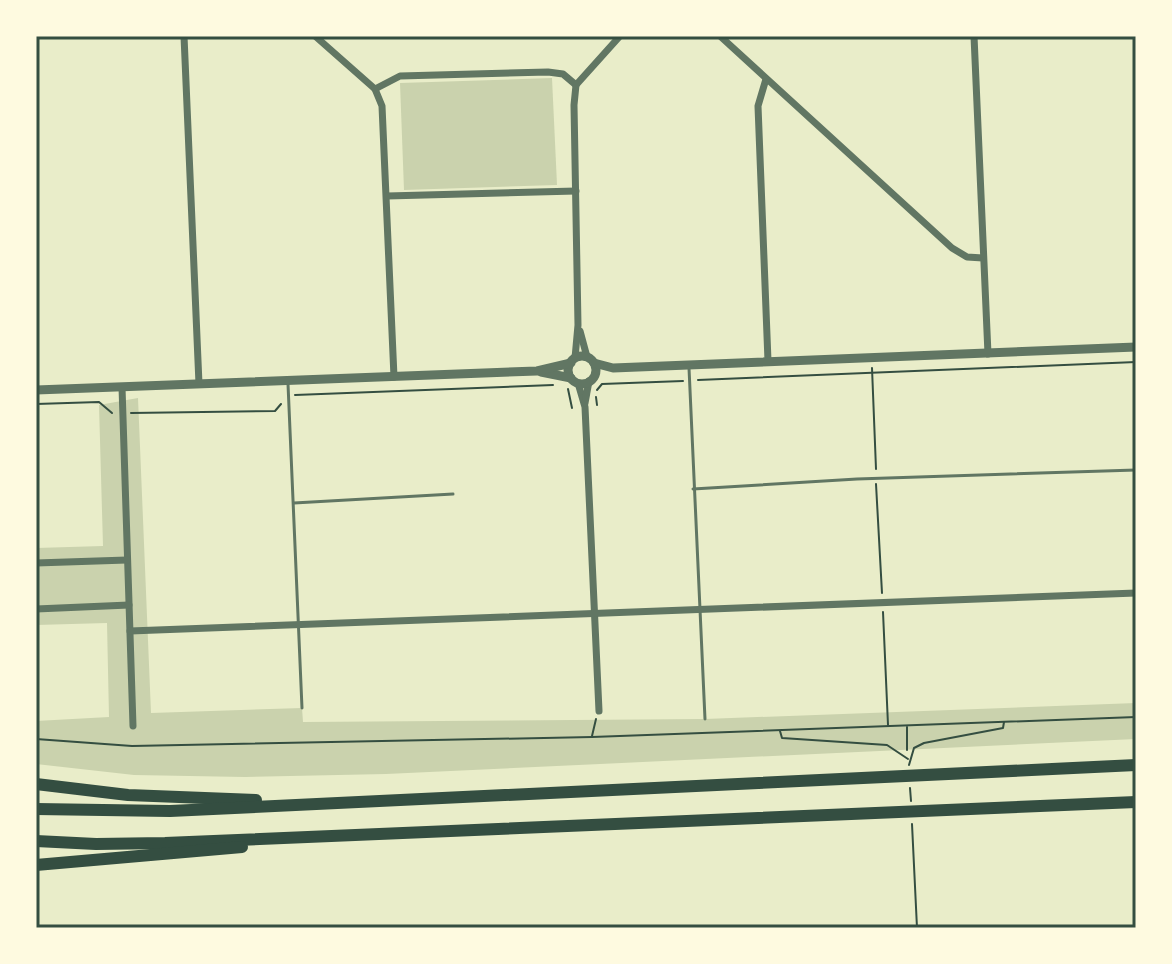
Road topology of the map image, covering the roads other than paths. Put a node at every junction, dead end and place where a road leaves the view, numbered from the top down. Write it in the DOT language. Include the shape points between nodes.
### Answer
graph roads {
  1 [pos="184,36"];
  2 [pos="315,36"];
  3 [pos="620,36"];
  4 [pos="720,36"];
  5 [pos="974,36"];
  6 [pos="766,79"];
  7 [pos="576,85"];
  8 [pos="375,89"];
  9 [pos="576,191"];
  10 [pos="387,196"];
  11 [pos="983,258"];
  12 [pos="578,325"];
  13 [pos="1136,347"];
  14 [pos="988,354"];
  15 [pos="573,360"];
  16 [pos="590,360"];
  17 [pos="768,361"];
  18 [pos="688,365"];
  19 [pos="613,368"];
  20 [pos="537,371"];
  21 [pos="394,377"];
  22 [pos="592,379"];
  23 [pos="288,381"];
  24 [pos="572,382"];
  25 [pos="199,384"];
  26 [pos="122,387"];
  27 [pos="36,390"];
  28 [pos="585,407"];
  29 [pos="1136,470"];
  30 [pos="693,489"];
  31 [pos="453,494"];
  32 [pos="294,503"];
  33 [pos="127,560"];
  34 [pos="36,563"];
  35 [pos="1136,593"];
  36 [pos="129,605"];
  37 [pos="36,609"];
  38 [pos="698,610"];
  39 [pos="595,612"];
  40 [pos="299,624"];
  41 [pos="130,631"];
  42 [pos="302,708"];
  43 [pos="599,711"];
  44 [pos="705,719"];
  45 [pos="133,726"];
  46 [pos="1136,765"];
  47 [pos="36,784"];
  48 [pos="1136,802"];
  49 [pos="325,804"];
  50 [pos="36,809"];
  51 [pos="376,833"];
  52 [pos="36,841"];
  53 [pos="36,865"];
  1 -- 25 [label="street"];
  2 -- 8 [label="street"];
  3 -- 7 [label="street"];
  4 -- 6 [label="street"];
  5 -- 11 [label="street"];
  6 -- 11 [label="street" via="952,248"];
  6 -- 17 [label="street" via="758,106"];
  7 -- 8 [label="street" via="563,74 548,72 400,76"];
  7 -- 9 [label="street"];
  8 -- 10 [label="street" via="382,106"];
  9 -- 10 [label="street"];
  9 -- 12 [label="street"];
  10 -- 21 [label="street"];
  11 -- 14 [label="street"];
  12 -- 15 [label="street"];
  12 -- 16 [label="street"];
  13 -- 14 [label="street"];
  14 -- 17 [label="street"];
  15 -- 16 [label="street"];
  15 -- 20 [label="street"];
  15 -- 24 [label="street"];
  16 -- 19 [label="street"];
  16 -- 22 [label="street"];
  17 -- 18 [label="street"];
  18 -- 19 [label="street"];
  18 -- 30 [label="lane"];
  19 -- 22 [label="street"];
  20 -- 21 [label="street"];
  20 -- 24 [label="street"];
  21 -- 23 [label="street"];
  22 -- 24 [label="street"];
  22 -- 28 [label="street"];
  23 -- 25 [label="street"];
  23 -- 32 [label="lane"];
  24 -- 28 [label="street"];
  25 -- 26 [label="street"];
  26 -- 27 [label="street"];
  26 -- 33 [label="street"];
  28 -- 39 [label="street"];
  29 -- 30 [label="lane"];
  30 -- 38 [label="lane"];
  31 -- 32 [label="lane"];
  32 -- 40 [label="lane"];
  33 -- 34 [label="street"];
  33 -- 36 [label="street"];
  35 -- 38 [label="street"];
  36 -- 37 [label="street"];
  36 -- 41 [label="street"];
  38 -- 39 [label="street"];
  38 -- 44 [label="lane"];
  39 -- 40 [label="street"];
  39 -- 43 [label="street"];
  40 -- 41 [label="street"];
  40 -- 42 [label="lane"];
  41 -- 45 [label="street"];
  46 -- 49 [label="highway"];
  47 -- 49 [label="highway" via="128,795"];
  48 -- 51 [label="highway"];
  49 -- 50 [label="highway" via="170,811"];
  51 -- 52 [label="highway" via="152,843"];
  51 -- 53 [label="highway"];
}
